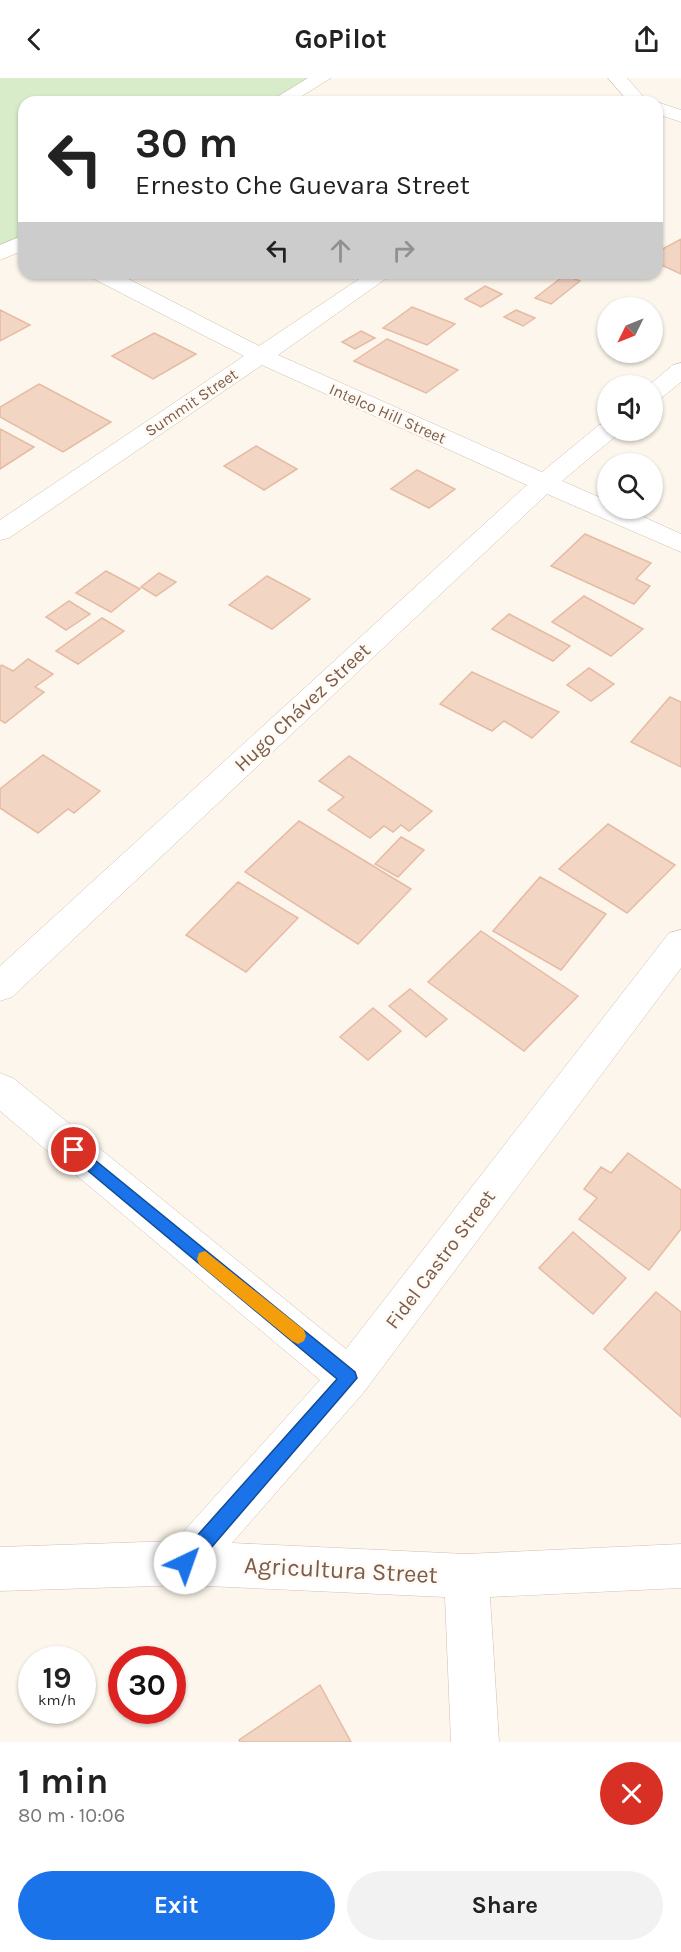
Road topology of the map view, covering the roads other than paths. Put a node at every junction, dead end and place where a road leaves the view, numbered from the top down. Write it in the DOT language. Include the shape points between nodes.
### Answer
graph roads {
  1 [pos="322,78"];
  2 [pos="617,78"];
  3 [pos="289,96"];
  4 [pos="634,96"];
  5 [pos="663,110"];
  6 [pos="681,116"];
  7 [pos="18,244"];
  8 [pos="0,254"];
  9 [pos="112,279"];
  10 [pos="374,279"];
  11 [pos="259,355"];
  12 [pos="681,370"];
  13 [pos="663,385"];
  14 [pos="597,439"];
  15 [pos="544,483"];
  16 [pos="0,532"];
  17 [pos="681,544"];
  18 [pos="681,943"];
  19 [pos="0,987"];
  20 [pos="0,1089"];
  21 [pos="349,1378"];
  22 [pos="185,1563"];
  23 [pos="681,1566"];
  24 [pos="0,1569"];
  25 [pos="466,1576"];
  26 [pos="475,1742"];
  1 -- 3 [label="street"];
  2 -- 4 [label="street"];
  5 -- 6 [label="street"];
  7 -- 8 [label="street"];
  9 -- 11 [label="street, Intelco Hill Street"];
  10 -- 11 [label="street, Summit Street"];
  11 -- 15 [label="street, Intelco Hill Street"];
  11 -- 16 [label="street, Summit Street"];
  12 -- 13 [label="street"];
  14 -- 15 [label="street, Hugo Chávez Street"];
  15 -- 17 [label="street, Intelco Hill Street"];
  15 -- 19 [label="street, Hugo Chávez Street"];
  18 -- 21 [label="street, Fidel Castro Street"];
  20 -- 21 [label="street"];
  21 -- 22 [label="street, Fidel Castro Street"];
  22 -- 24 [label="street, Agricultura Street"];
  22 -- 25 [label="street, Agricultura Street"];
  23 -- 25 [label="street, Agricultura Street"];
  25 -- 26 [label="street"];
}
